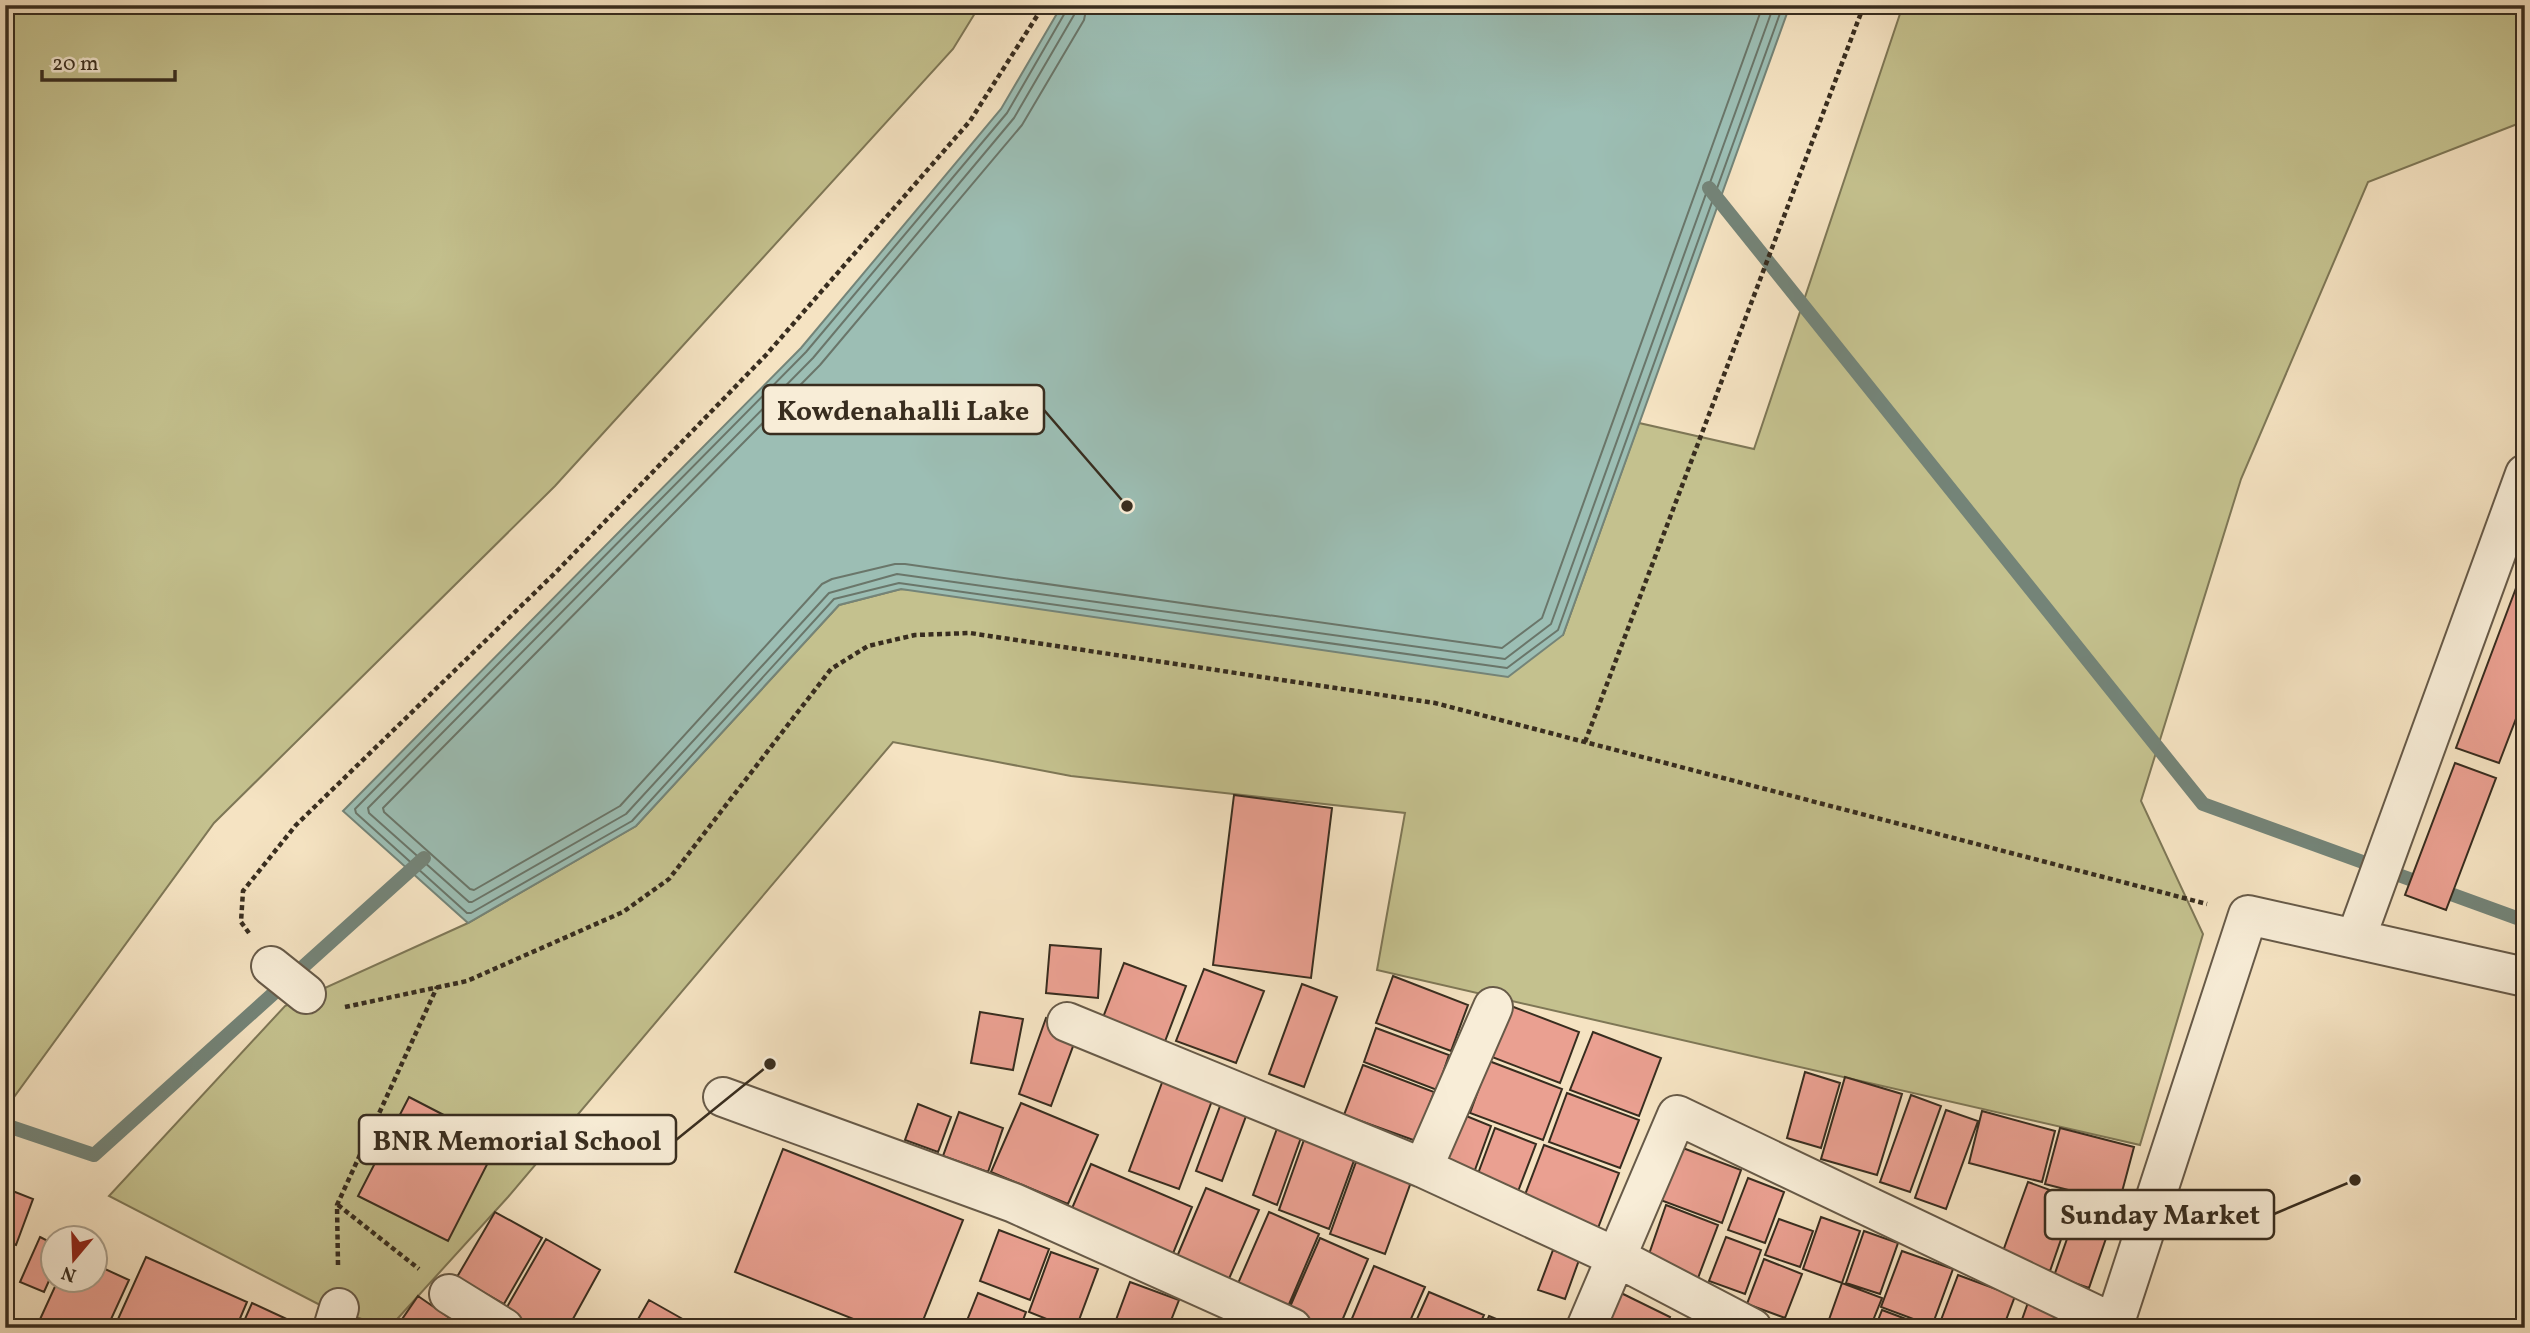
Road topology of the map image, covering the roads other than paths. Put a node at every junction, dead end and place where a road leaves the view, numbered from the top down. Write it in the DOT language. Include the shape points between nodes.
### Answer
graph roads {
  1 [pos="2525,474"];
  2 [pos="2356,938"];
  3 [pos="271,966"];
  4 [pos="2525,977"];
  5 [pos="306,994"];
  6 [pos="1493,1007"];
  7 [pos="1067,1021"];
  8 [pos="723,1097"];
  9 [pos="1423,1168"];
  10 [pos="1616,1257"];
  11 [pos="449,1293"];
  12 [pos="2114,1326"];
  13 [pos="504,1328"];
  14 [pos="1292,1328"];
  15 [pos="1586,1328"];
  16 [pos="1752,1328"];
  1 -- 2 [label="street"];
  2 -- 4 [label="street"];
  2 -- 12 [label="street" via="2248,915"];
  3 -- 5 [label="street"];
  6 -- 9 [label="street"];
  7 -- 9 [label="street"];
  8 -- 14 [label="street" via="1014,1203"];
  9 -- 10 [label="street"];
  10 -- 12 [label="street" via="1677,1115"];
  10 -- 15 [label="street"];
  10 -- 16 [label="street"];
  11 -- 13 [label="street"];
}
